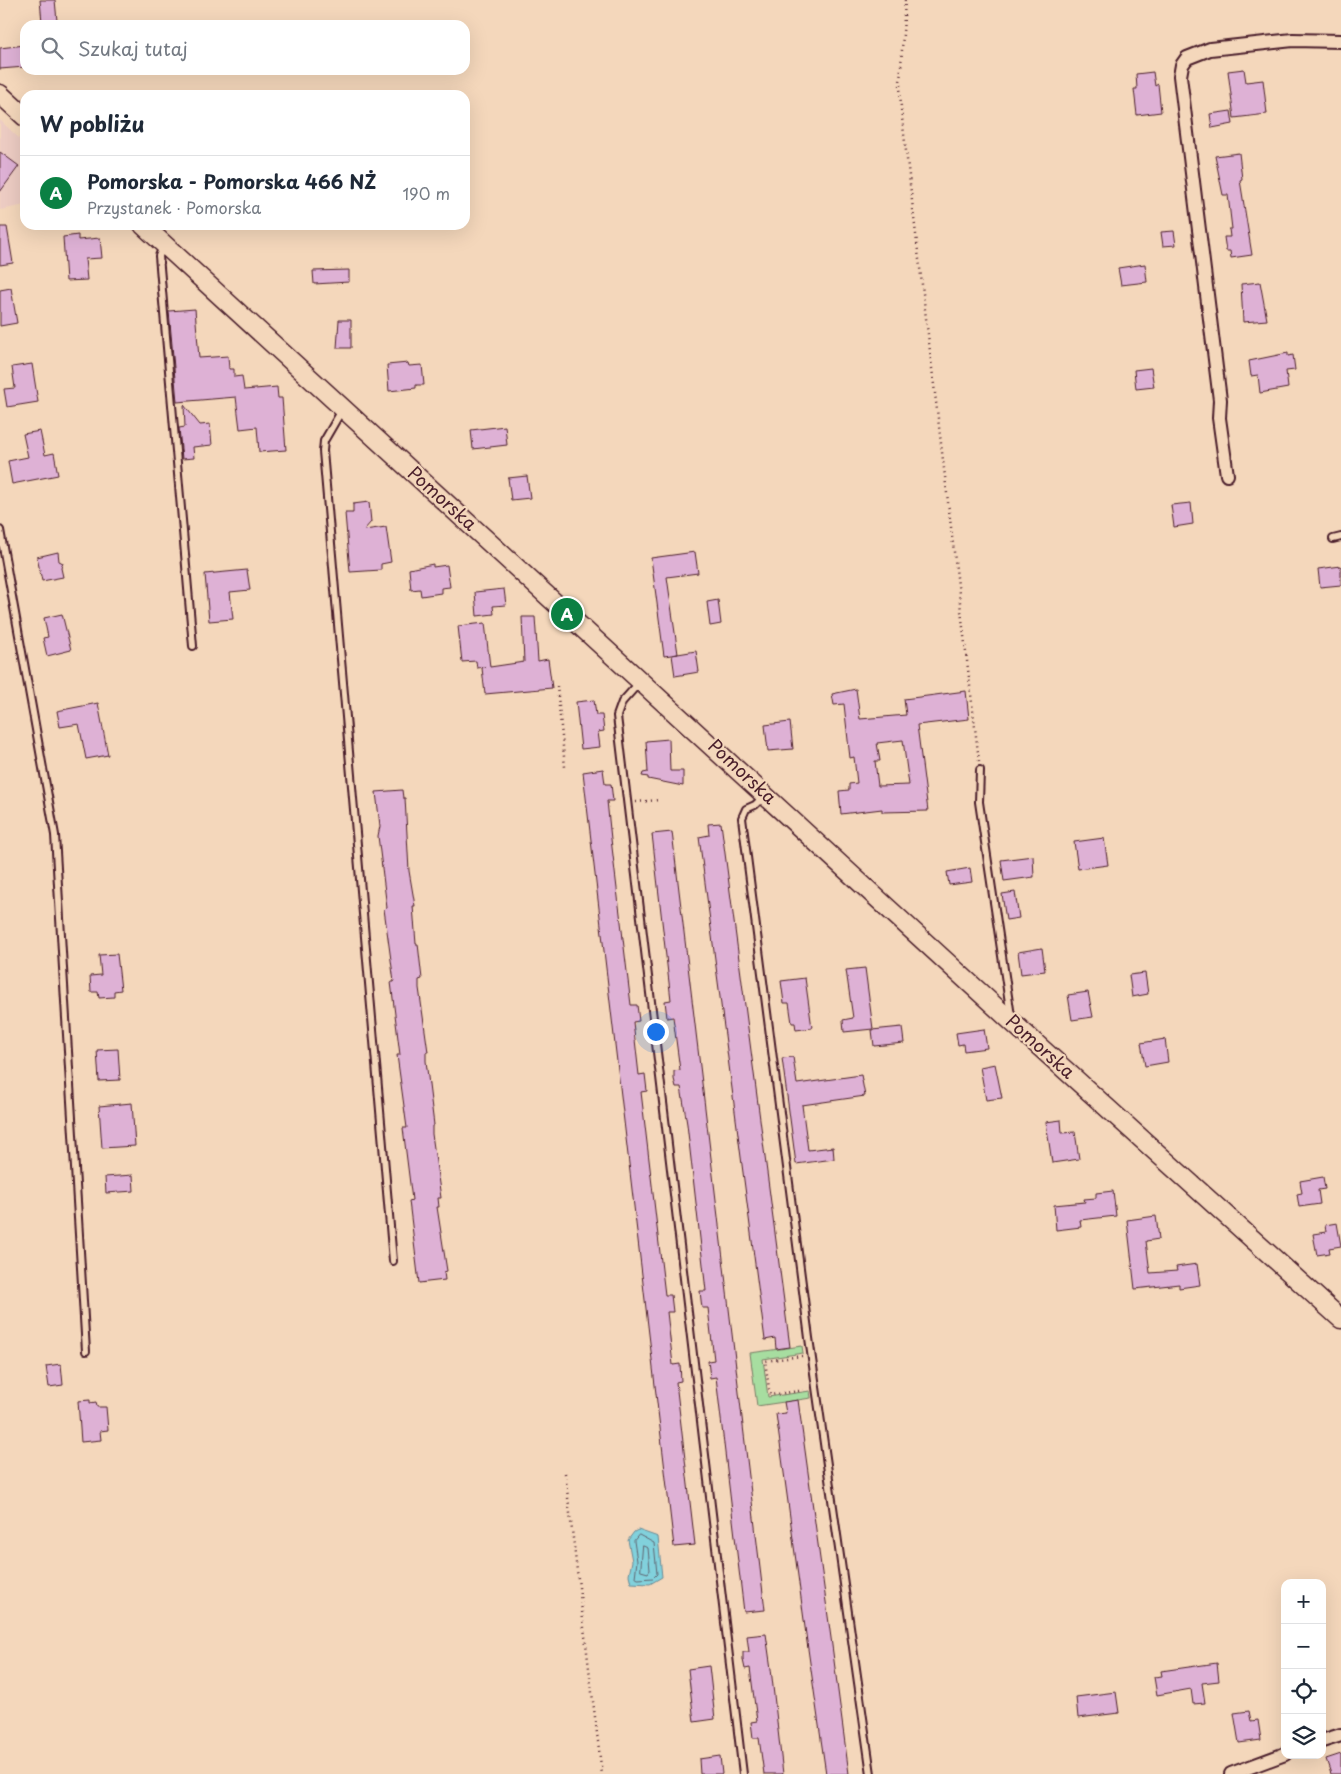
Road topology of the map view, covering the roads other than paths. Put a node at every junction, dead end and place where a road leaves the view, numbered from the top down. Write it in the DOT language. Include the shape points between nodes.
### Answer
graph roads {
  1 [pos="1341,41"];
  2 [pos="0,94"];
  3 [pos="20,112"];
  4 [pos="149,230"];
  5 [pos="164,244"];
  6 [pos="343,408"];
  7 [pos="1227,476"];
  8 [pos="0,530"];
  9 [pos="1341,538"];
  10 [pos="1332,539"];
  11 [pos="193,646"];
  12 [pos="641,681"];
  13 [pos="980,770"];
  14 [pos="766,794"];
  15 [pos="1011,1021"];
  16 [pos="393,1262"];
  17 [pos="1341,1319"];
  18 [pos="86,1351"];
  19 [pos="1341,1735"];
  20 [pos="1326,1740"];
  21 [pos="1281,1755"];
  22 [pos="743,1774"];
  23 [pos="871,1774"];
  24 [pos="1231,1774"];
  1 -- 7 [label="street" via="1293,40 1210,48 1193,55 1182,65 1180,76"];
  2 -- 3 [label="street"];
  4 -- 5 [label="street, Pomorska"];
  5 -- 6 [label="street, Pomorska"];
  5 -- 11 [label="lane" via="159,256"];
  6 -- 12 [label="street, Pomorska"];
  6 -- 16 [label="lane" via="324,441 323,451"];
  8 -- 18 [label="lane" via="56,834"];
  9 -- 10 [label="lane"];
  12 -- 14 [label="street, Pomorska"];
  12 -- 22 [label="lane" via="622,702 617,716"];
  13 -- 15 [label="lane" via="979,802"];
  14 -- 15 [label="street, Pomorska"];
  14 -- 23 [label="lane" via="746,809 742,818"];
  15 -- 17 [label="street, Pomorska"];
  19 -- 20 [label="street"];
  21 -- 24 [label="street"];
}
